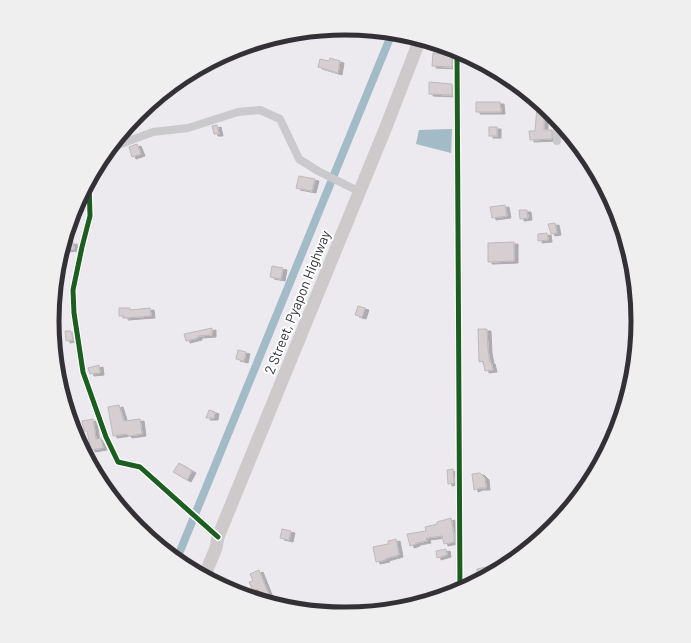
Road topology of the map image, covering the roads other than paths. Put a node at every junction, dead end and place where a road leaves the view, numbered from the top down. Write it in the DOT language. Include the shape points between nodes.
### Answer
graph roads {
  1 [pos="418,45"];
  2 [pos="457,58"];
  3 [pos="557,129"];
  4 [pos="557,141"];
  5 [pos="120,144"];
  6 [pos="360,192"];
  7 [pos="89,196"];
  8 [pos="218,537"];
  9 [pos="206,572"];
  10 [pos="460,584"];
  1 -- 6 [label="main road, 2 Street, Pyapon Highway"];
  2 -- 10 [label="street"];
  3 -- 4 [label="street"];
  5 -- 6 [label="street" via="153,132 188,128 238,112 260,110 280,119 299,159"];
  6 -- 8 [label="main road, 2 Street, Pyapon Highway"];
  7 -- 8 [label="street" via="90,216 73,290 74,313 83,372 106,437 118,462 140,466"];
  8 -- 9 [label="main road, 2 Street, Pyapon Highway"];
}
